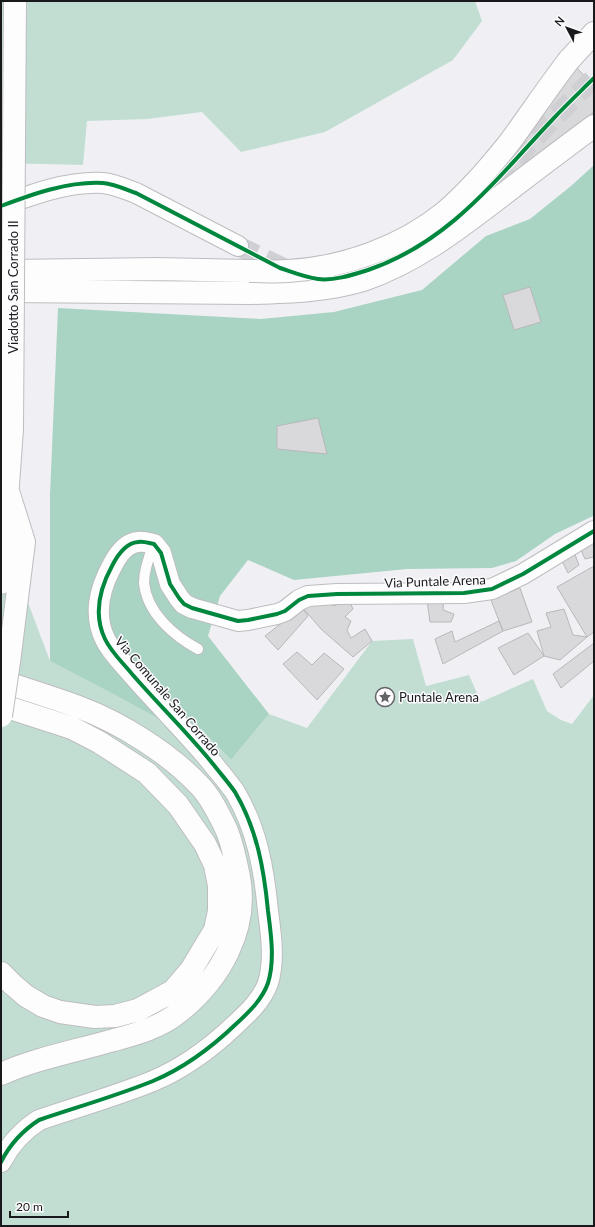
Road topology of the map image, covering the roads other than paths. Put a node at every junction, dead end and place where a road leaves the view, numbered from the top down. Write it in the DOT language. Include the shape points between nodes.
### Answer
graph roads {
  1 [pos="15,1"];
  2 [pos="594,33"];
  3 [pos="594,126"];
  4 [pos="1,206"];
  5 [pos="238,246"];
  6 [pos="1,270"];
  7 [pos="1,291"];
  8 [pos="8,491"];
  9 [pos="594,530"];
  10 [pos="154,544"];
  11 [pos="1,583"];
  12 [pos="198,649"];
  13 [pos="5,672"];
  14 [pos="1,705"];
  15 [pos="1,716"];
  16 [pos="1,972"];
  17 [pos="1,1074"];
  18 [pos="1,1162"];
  1 -- 8 [label="highway, Viadotto San Corrado II, bridge" via="12,429"];
  2 -- 6 [label="highway, bridge" via="569,60 508,143 480,176 444,212 392,244 354,259 289,271"];
  3 -- 7 [label="highway" via="462,226 417,256 362,280 288,292"];
  4 -- 5 [label="street" via="66,186 104,183 136,193"];
  8 -- 11 [label="highway, Viadotto San Corrado II"];
  8 -- 13 [label="highway" via="24,542"];
  9 -- 10 [label="street, Via Puntale Arena" via="523,574 492,589 464,593 308,596 278,614 248,620 238,620 184,604 174,592 166,575 161,553"];
  10 -- 12 [label="lane" via="144,584 150,603 168,629"];
  10 -- 18 [label="street, Via Comunale San Corrado" via="134,543 120,553 99,596 101,627 113,651 198,746 234,790 245,811 259,851 266,887 272,942 268,983 251,1010 224,1036 187,1063 154,1081 39,1120 19,1135"];
  13 -- 15 [label="highway, bridge"];
  13 -- 17 [label="highway" via="114,723 160,751 200,786 220,817 233,848 241,890 241,909 227,954 216,973 206,987 169,1020 149,1029 35,1061"];
  14 -- 16 [label="highway" via="72,728 147,773 178,805 205,844 215,865 219,886 219,911 215,930 191,970 173,991 138,1010 115,1016 95,1017 60,1012 26,996"];
}
